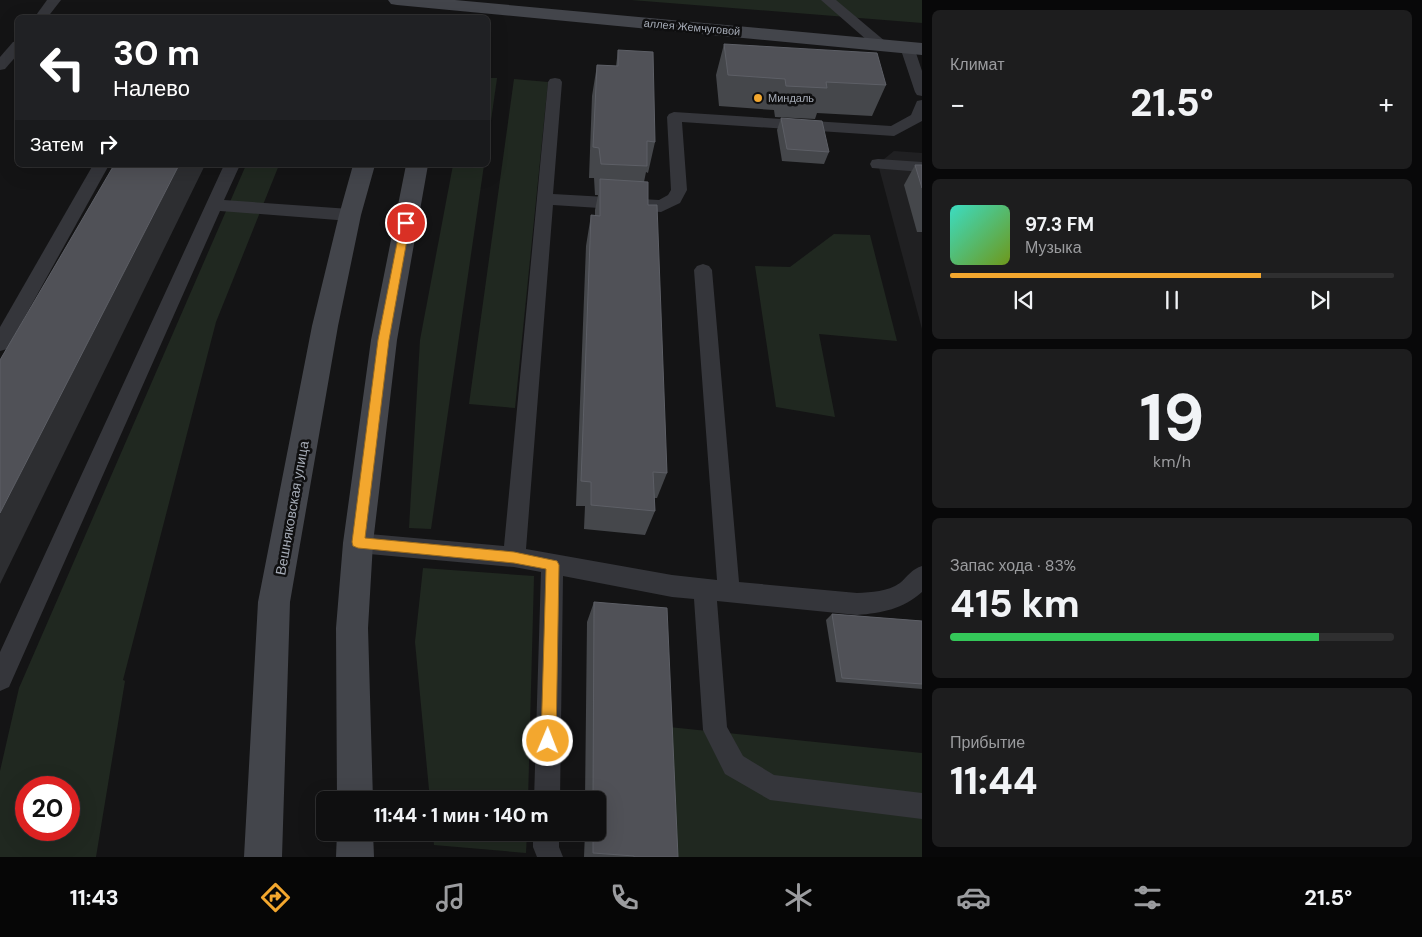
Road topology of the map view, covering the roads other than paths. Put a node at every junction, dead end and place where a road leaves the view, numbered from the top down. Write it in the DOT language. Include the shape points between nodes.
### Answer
graph roads {
  1 [pos="54,0"];
  2 [pos="397,0"];
  3 [pos="828,0"];
  4 [pos="417,6"];
  5 [pos="461,8"];
  6 [pos="42,15"];
  7 [pos="881,45"];
  8 [pos="15,48"];
  9 [pos="914,48"];
  10 [pos="0,66"];
  11 [pos="555,82"];
  12 [pos="922,92"];
  13 [pos="922,104"];
  14 [pos="878,164"];
  15 [pos="100,167"];
  16 [pos="231,167"];
  17 [pos="363,167"];
  18 [pos="417,167"];
  19 [pos="922,167"];
  20 [pos="545,199"];
  21 [pos="214,205"];
  22 [pos="350,215"];
  23 [pos="702,270"];
  24 [pos="0,344"];
  25 [pos="358,542"];
  26 [pos="514,558"];
  27 [pos="552,565"];
  28 [pos="922,576"];
  29 [pos="704,590"];
  30 [pos="729,592"];
  31 [pos="0,678"];
  32 [pos="354,791"];
  33 [pos="547,791"];
  34 [pos="922,806"];
  35 [pos="355,841"];
  36 [pos="546,841"];
  37 [pos="263,857"];
  38 [pos="355,857"];
  39 [pos="550,857"];
  1 -- 6 [label="lane"];
  2 -- 4 [label="main road, аллея Жемчуговой"];
  3 -- 7 [label="lane"];
  4 -- 5 [label="main road, аллея Жемчуговой"];
  5 -- 7 [label="main road, аллея Жемчуговой"];
  7 -- 9 [label="main road, аллея Жемчуговой"];
  8 -- 10 [label="lane"];
  9 -- 12 [label="lane"];
  11 -- 20 [label="lane"];
  13 -- 20 [label="lane" via="918,117 894,131 674,117 679,190 674,199 661,206"];
  14 -- 19 [label="lane"];
  15 -- 24 [label="lane"];
  16 -- 21 [label="lane"];
  17 -- 22 [label="main road, Вешняковская улица"];
  18 -- 25 [label="main road" via="384,340"];
  20 -- 26 [label="lane"];
  21 -- 22 [label="lane"];
  21 -- 31 [label="lane"];
  22 -- 37 [label="main road, Вешняковская улица" via="325,326 274,602"];
  23 -- 30 [label="lane"];
  25 -- 26 [label="lane"];
  25 -- 32 [label="main road" via="352,628"];
  26 -- 27 [label="lane"];
  27 -- 29 [label="lane"];
  27 -- 33 [label="lane"];
  28 -- 30 [label="lane" via="908,592 887,602 857,604"];
  29 -- 30 [label="lane"];
  29 -- 34 [label="lane" via="715,730 734,765 770,787"];
  35 -- 38 [label="main road"];
  36 -- 39 [label="lane"];
}
